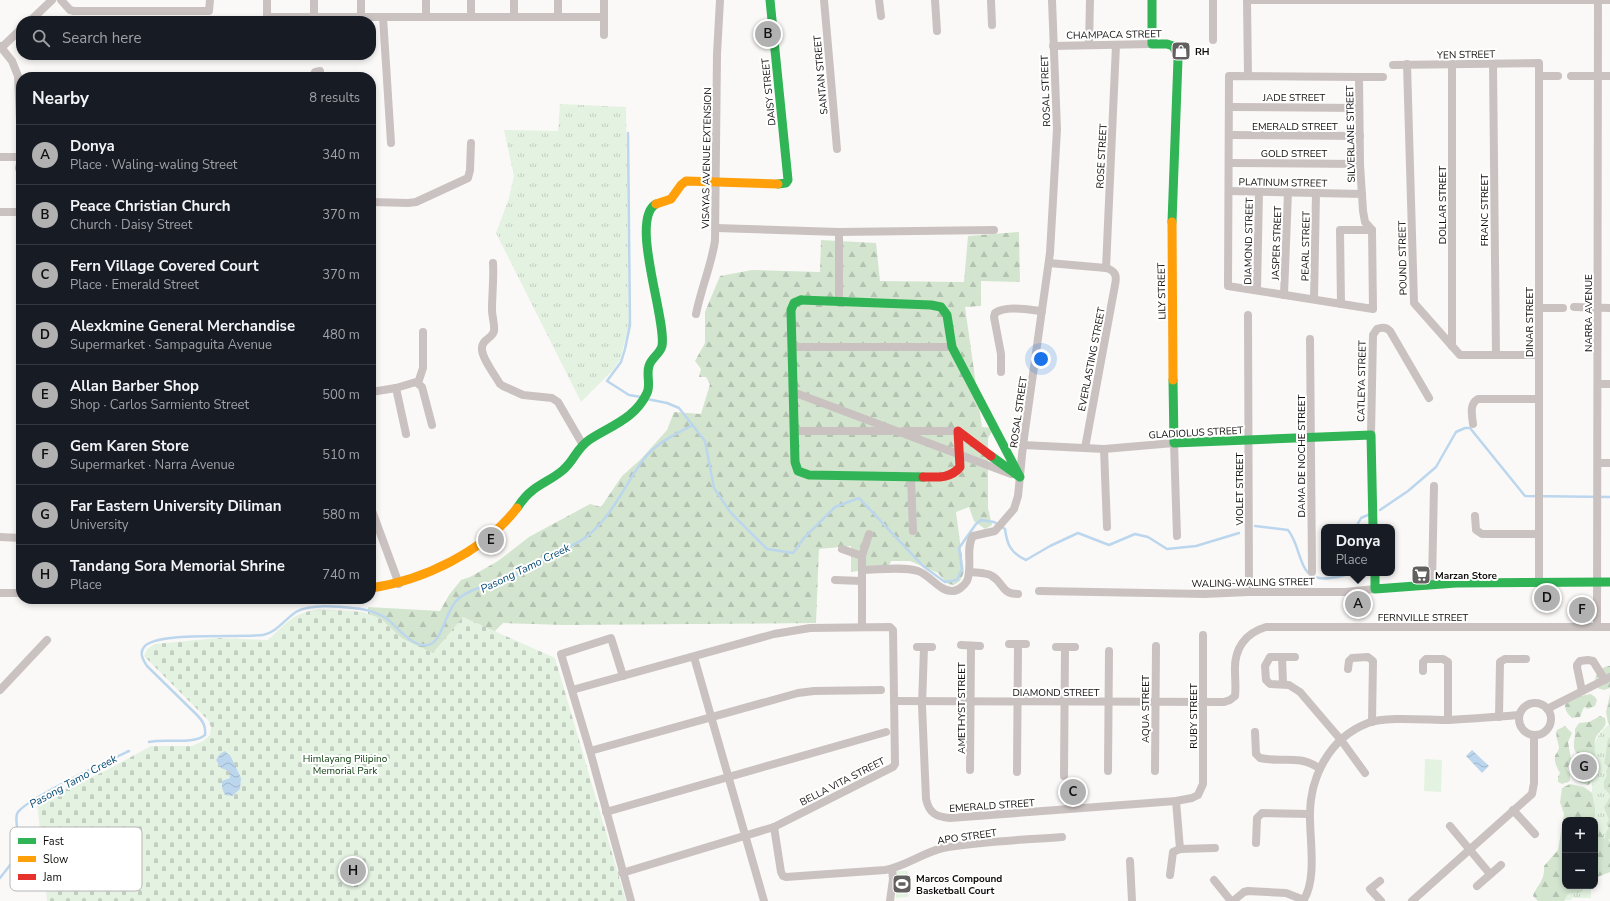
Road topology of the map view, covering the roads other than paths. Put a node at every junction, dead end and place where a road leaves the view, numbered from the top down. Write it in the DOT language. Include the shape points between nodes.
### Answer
graph roads {
  1 [pos="52,0"];
  2 [pos="61,0"];
  3 [pos="210,0"];
  4 [pos="267,0"];
  5 [pos="314,0"];
  6 [pos="360,0"];
  7 [pos="426,0"];
  8 [pos="470,0"];
  9 [pos="514,0"];
  10 [pos="558,0"];
  11 [pos="604,0"];
  12 [pos="720,0"];
  13 [pos="770,0"];
  14 [pos="824,0"];
  15 [pos="879,0"];
  16 [pos="935,0"];
  17 [pos="991,0"];
  18 [pos="1052,0"];
  19 [pos="1090,0"];
  20 [pos="1152,0"];
  21 [pos="1213,0"];
  22 [pos="1248,0"];
  23 [pos="1490,0"];
  24 [pos="1598,0"];
  25 [pos="1610,0"];
  26 [pos="35,16"];
  27 [pos="267,16"];
  28 [pos="314,16"];
  29 [pos="360,16"];
  30 [pos="881,16"];
  31 [pos="376,17"];
  32 [pos="383,17"];
  33 [pos="426,17"];
  34 [pos="470,17"];
  35 [pos="514,17"];
  36 [pos="558,17"];
  37 [pos="604,17"];
  38 [pos="992,25"];
  39 [pos="937,31"];
  40 [pos="16,34"];
  41 [pos="604,35"];
  42 [pos="1213,40"];
  43 [pos="1152,44"];
  44 [pos="1089,45"];
  45 [pos="1116,45"];
  46 [pos="1053,46"];
  47 [pos="1,47"];
  48 [pos="1175,47"];
  49 [pos="1540,63"];
  50 [pos="1407,64"];
  51 [pos="1452,64"];
  52 [pos="1493,64"];
  53 [pos="1393,65"];
  54 [pos="17,72"];
  55 [pos="315,72"];
  56 [pos="320,72"];
  57 [pos="1248,76"];
  58 [pos="1539,76"];
  59 [pos="1558,76"];
  60 [pos="1571,76"];
  61 [pos="1598,76"];
  62 [pos="1610,76"];
  63 [pos="1359,77"];
  64 [pos="1383,77"];
  65 [pos="1229,107"];
  66 [pos="1359,108"];
  67 [pos="1229,135"];
  68 [pos="1360,136"];
  69 [pos="391,143"];
  70 [pos="471,143"];
  71 [pos="837,149"];
  72 [pos="0,157"];
  73 [pos="16,157"];
  74 [pos="1229,163"];
  75 [pos="1360,164"];
  76 [pos="715,181"];
  77 [pos="1229,191"];
  78 [pos="1259,192"];
  79 [pos="1288,192"];
  80 [pos="1316,193"];
  81 [pos="1362,194"];
  82 [pos="376,202"];
  83 [pos="0,212"];
  84 [pos="16,212"];
  85 [pos="716,228"];
  86 [pos="994,230"];
  87 [pos="1372,230"];
  88 [pos="838,232"];
  89 [pos="493,263"];
  90 [pos="1049,263"];
  91 [pos="1106,268"];
  92 [pos="1257,290"];
  93 [pos="1284,295"];
  94 [pos="1314,299"];
  95 [pos="839,302"];
  96 [pos="1341,304"];
  97 [pos="1574,307"];
  98 [pos="1598,307"];
  99 [pos="1539,308"];
  100 [pos="1563,308"];
  101 [pos="1610,308"];
  102 [pos="1042,311"];
  103 [pos="696,314"];
  104 [pos="1248,315"];
  105 [pos="423,332"];
  106 [pos="1310,339"];
  107 [pos="1452,346"];
  108 [pos="792,347"];
  109 [pos="952,347"];
  110 [pos="1496,355"];
  111 [pos="1539,355"];
  112 [pos="1001,372"];
  113 [pos="418,383"];
  114 [pos="1598,384"];
  115 [pos="1610,384"];
  116 [pos="396,388"];
  117 [pos="376,391"];
  118 [pos="793,392"];
  119 [pos="1429,398"];
  120 [pos="1539,399"];
  121 [pos="1473,424"];
  122 [pos="432,425"];
  123 [pos="958,430"];
  124 [pos="794,431"];
  125 [pos="406,434"];
  126 [pos="1371,435"];
  127 [pos="1312,437"];
  128 [pos="1249,440"];
  129 [pos="1174,443"];
  130 [pos="1023,444"];
  131 [pos="583,445"];
  132 [pos="1085,448"];
  133 [pos="1104,449"];
  134 [pos="1598,463"];
  135 [pos="1610,463"];
  136 [pos="911,477"];
  137 [pos="1020,477"];
  138 [pos="1434,486"];
  139 [pos="1475,516"];
  140 [pos="376,522"];
  141 [pos="1373,524"];
  142 [pos="1107,527"];
  143 [pos="913,530"];
  144 [pos="869,534"];
  145 [pos="1539,534"];
  146 [pos="1178,536"];
  147 [pos="0,537"];
  148 [pos="16,538"];
  149 [pos="842,549"];
  150 [pos="862,556"];
  151 [pos="862,570"];
  152 [pos="970,572"];
  153 [pos="1312,572"];
  154 [pos="1375,576"];
  155 [pos="835,580"];
  156 [pos="862,581"];
  157 [pos="1539,582"];
  158 [pos="1597,582"];
  159 [pos="1610,582"];
  160 [pos="399,584"];
  161 [pos="1432,584"];
  162 [pos="376,587"];
  163 [pos="1375,589"];
  164 [pos="1039,591"];
  165 [pos="1249,592"];
  166 [pos="0,593"];
  167 [pos="16,593"];
  168 [pos="1018,594"];
  169 [pos="859,626"];
  170 [pos="1597,627"];
  171 [pos="1610,627"];
  172 [pos="1202,635"];
  173 [pos="47,640"];
  174 [pos="1009,644"];
  175 [pos="961,645"];
  176 [pos="971,646"];
  177 [pos="980,646"];
  178 [pos="1156,646"];
  179 [pos="924,647"];
  180 [pos="1075,647"];
  181 [pos="1109,651"];
  182 [pos="694,657"];
  183 [pos="1282,657"];
  184 [pos="1295,657"];
  185 [pos="1526,659"];
  186 [pos="1348,669"];
  187 [pos="1423,671"];
  188 [pos="623,676"];
  189 [pos="1607,679"];
  190 [pos="1283,684"];
  191 [pos="0,690"];
  192 [pos="572,690"];
  193 [pos="881,690"];
  194 [pos="1582,691"];
  195 [pos="894,701"];
  196 [pos="922,701"];
  197 [pos="971,701"];
  198 [pos="1018,701"];
  199 [pos="1064,702"];
  200 [pos="1108,702"];
  201 [pos="1155,702"];
  202 [pos="1202,703"];
  203 [pos="1219,703"];
  204 [pos="1547,708"];
  205 [pos="1519,716"];
  206 [pos="711,717"];
  207 [pos="1499,717"];
  208 [pos="1448,720"];
  209 [pos="1372,722"];
  210 [pos="886,732"];
  211 [pos="1255,732"];
  212 [pos="1534,735"];
  213 [pos="1341,740"];
  214 [pos="590,751"];
  215 [pos="1319,768"];
  216 [pos="970,770"];
  217 [pos="1108,771"];
  218 [pos="1155,771"];
  219 [pos="1017,772"];
  220 [pos="1365,772"];
  221 [pos="1064,776"];
  222 [pos="728,777"];
  223 [pos="1198,795"];
  224 [pos="1176,801"];
  225 [pos="1513,810"];
  226 [pos="606,812"];
  227 [pos="1310,814"];
  228 [pos="1450,826"];
  229 [pos="774,827"];
  230 [pos="1535,834"];
  231 [pos="745,836"];
  232 [pos="1062,837"];
  233 [pos="1256,843"];
  234 [pos="1215,848"];
  235 [pos="1180,849"];
  236 [pos="1469,850"];
  237 [pos="1130,861"];
  238 [pos="1501,865"];
  239 [pos="892,869"];
  240 [pos="622,873"];
  241 [pos="1490,874"];
  242 [pos="1170,875"];
  243 [pos="1214,880"];
  244 [pos="1380,881"];
  245 [pos="1477,886"];
  246 [pos="1304,900"];
  247 [pos="630,901"];
  248 [pos="763,901"];
  249 [pos="890,901"];
  250 [pos="1132,901"];
  251 [pos="1232,901"];
  252 [pos="1381,901"];
  253 [pos="1412,901"];
  1 -- 26 [label="street"];
  2 -- 3 [label="street" via="74,11 209,10"];
  4 -- 27 [label="street"];
  5 -- 28 [label="street"];
  6 -- 29 [label="street"];
  7 -- 33 [label="street"];
  8 -- 34 [label="street"];
  9 -- 35 [label="street"];
  10 -- 36 [label="street"];
  11 -- 37 [label="street"];
  12 -- 76 [label="street, VISAYAS AVENUE EXTENSION"];
  13 -- 76 [label="street, DAISY STREET" via="788,172 786,183"];
  14 -- 71 [label="street, SANTAN STREET"];
  15 -- 30 [label="street"];
  16 -- 39 [label="street"];
  17 -- 38 [label="street"];
  18 -- 46 [label="street, ROSAL STREET"];
  19 -- 44 [label="street"];
  20 -- 43 [label="street"];
  21 -- 42 [label="street"];
  22 -- 23 [label="street"];
  22 -- 57 [label="street"];
  23 -- 24 [label="street"];
  24 -- 25 [label="street"];
  24 -- 61 [label="street, NARRA AVENUE"];
  31 -- 32 [label="street"];
  32 -- 33 [label="street"];
  32 -- 69 [label="street"];
  33 -- 34 [label="street"];
  34 -- 35 [label="street"];
  35 -- 36 [label="street"];
  36 -- 37 [label="street"];
  37 -- 41 [label="street"];
  40 -- 47 [label="street"];
  43 -- 45 [label="street, CHAMPACA STREET"];
  43 -- 48 [label="street, CHAMPACA STREET"];
  44 -- 45 [label="street, CHAMPACA STREET"];
  44 -- 46 [label="street, CHAMPACA STREET"];
  45 -- 91 [label="street, ROSE STREET"];
  46 -- 90 [label="street, ROSAL STREET" via="1057,129"];
  47 -- 54 [label="street"];
  48 -- 129 [label="street, LILY STREET" via="1178,59 1171,241"];
  49 -- 52 [label="street, YEN STREET"];
  49 -- 58 [label="street, DINAR STREET"];
  50 -- 51 [label="street, YEN STREET"];
  50 -- 53 [label="street, YEN STREET"];
  50 -- 107 [label="street, POUND STREET" via="1414,304"];
  51 -- 52 [label="street, YEN STREET"];
  51 -- 107 [label="street, DOLLAR STREET"];
  52 -- 110 [label="street, FRANC STREET"];
  55 -- 56 [label="street"];
  57 -- 63 [label="street, SILVERLANE STREET"];
  57 -- 65 [label="street, SILVERLANE STREET" via="1229,76"];
  58 -- 59 [label="street"];
  58 -- 99 [label="street, DINAR STREET"];
  60 -- 61 [label="street"];
  61 -- 62 [label="street"];
  61 -- 98 [label="street, NARRA AVENUE"];
  63 -- 64 [label="street"];
  63 -- 66 [label="street, SILVERLANE STREET"];
  65 -- 66 [label="street, JADE STREET"];
  65 -- 67 [label="street, SILVERLANE STREET"];
  66 -- 68 [label="street, SILVERLANE STREET"];
  67 -- 68 [label="street, EMERALD STREET"];
  67 -- 74 [label="street, SILVERLANE STREET"];
  68 -- 75 [label="street, SILVERLANE STREET"];
  70 -- 82 [label="street" via="468,178 416,202"];
  72 -- 73 [label="street"];
  74 -- 75 [label="street, GOLD STREET"];
  74 -- 77 [label="street, SILVERLANE STREET"];
  75 -- 81 [label="street, SILVERLANE STREET"];
  76 -- 85 [label="street, VISAYAS AVENUE EXTENSION"];
  76 -- 131 [label="street" via="681,183 672,198 650,209 647,243 649,269 662,348 650,364 649,386 639,405 616,427"];
  77 -- 78 [label="street, PLATINUM STREET"];
  77 -- 92 [label="street, SILVERLANE STREET" via="1228,286"];
  78 -- 79 [label="street, PLATINUM STREET"];
  78 -- 92 [label="street, DIAMOND STREET"];
  79 -- 80 [label="street, PLATINUM STREET"];
  79 -- 93 [label="street, JASPER STREET"];
  80 -- 81 [label="street, PLATINUM STREET"];
  80 -- 94 [label="street, PEARL STREET"];
  81 -- 87 [label="street, SILVERLANE STREET" via="1365,222"];
  83 -- 84 [label="street"];
  85 -- 88 [label="street"];
  85 -- 103 [label="street, VISAYAS AVENUE EXTENSION" via="711,265"];
  86 -- 88 [label="street"];
  87 -- 96 [label="street" via="1340,230"];
  87 -- 96 [label="street, SILVERLANE STREET" via="1373,309"];
  88 -- 95 [label="street"];
  89 -- 131 [label="street" via="494,331 484,341 483,354 503,386 523,394 552,398 558,402"];
  90 -- 91 [label="street"];
  90 -- 102 [label="street, ROSAL STREET"];
  91 -- 132 [label="street, EVERLASTING STREET" via="1114,271 1116,279"];
  92 -- 93 [label="street, SILVERLANE STREET"];
  93 -- 94 [label="street, SILVERLANE STREET"];
  94 -- 96 [label="street, SILVERLANE STREET"];
  95 -- 108 [label="street" via="801,300 794,303 791,310"];
  95 -- 109 [label="street" via="937,305 947,315"];
  97 -- 98 [label="street"];
  98 -- 101 [label="street"];
  98 -- 114 [label="street, NARRA AVENUE"];
  99 -- 100 [label="street"];
  99 -- 111 [label="street, DINAR STREET"];
  102 -- 112 [label="street" via="1006,309 995,313"];
  102 -- 130 [label="street, ROSAL STREET"];
  104 -- 128 [label="street, VIOLET STREET"];
  105 -- 113 [label="street" via="424,368"];
  106 -- 127 [label="street, DAMA DE NOCHE STREET"];
  107 -- 110 [label="street, POUND STREET" via="1460,355"];
  108 -- 109 [label="street"];
  108 -- 118 [label="street"];
  109 -- 137 [label="street"];
  110 -- 111 [label="street, POUND STREET"];
  111 -- 120 [label="street, DINAR STREET"];
  113 -- 116 [label="street" via="413,382"];
  113 -- 122 [label="street" via="422,387"];
  114 -- 115 [label="street"];
  114 -- 134 [label="street, NARRA AVENUE"];
  116 -- 117 [label="street"];
  116 -- 125 [label="street"];
  118 -- 124 [label="street"];
  118 -- 137 [label="street"];
  119 -- 126 [label="street, CATLEYA STREET" via="1390,331 1382,327 1377,329 1373,336"];
  120 -- 121 [label="street" via="1478,399 1472,409"];
  120 -- 145 [label="street, DINAR STREET"];
  123 -- 124 [label="street"];
  123 -- 136 [label="street" via="960,466 957,472 945,477"];
  123 -- 137 [label="street"];
  124 -- 136 [label="street" via="795,462 798,471 803,474"];
  126 -- 127 [label="street, GLADIOLUS STREET"];
  126 -- 141 [label="street, CATLEYA STREET"];
  127 -- 128 [label="street, GLADIOLUS STREET"];
  127 -- 153 [label="street, DAMA DE NOCHE STREET"];
  128 -- 129 [label="street, GLADIOLUS STREET"];
  128 -- 165 [label="street, VIOLET STREET"];
  129 -- 133 [label="street, GLADIOLUS STREET"];
  129 -- 146 [label="street, LILY STREET"];
  130 -- 132 [label="street, GLADIOLUS STREET"];
  130 -- 137 [label="street, ROSAL STREET"];
  131 -- 160 [label="street" via="574,453 563,471 528,494 511,516 470,550 444,566"];
  132 -- 133 [label="street, GLADIOLUS STREET"];
  133 -- 142 [label="street"];
  134 -- 135 [label="street"];
  134 -- 158 [label="street, NARRA AVENUE"];
  136 -- 143 [label="street"];
  137 -- 152 [label="street, ROSAL STREET" via="1014,509 995,531 973,536 970,540"];
  138 -- 161 [label="street"];
  139 -- 145 [label="street" via="1476,530 1482,534"];
  140 -- 160 [label="street"];
  144 -- 150 [label="street"];
  145 -- 157 [label="street, DINAR STREET"];
  147 -- 148 [label="street"];
  149 -- 150 [label="street"];
  150 -- 151 [label="street"];
  151 -- 152 [label="street" via="916,571 941,587 953,591 966,583"];
  151 -- 156 [label="street"];
  152 -- 168 [label="street" via="994,577 1004,590"];
  154 -- 163 [label="street"];
  155 -- 156 [label="street"];
  156 -- 169 [label="street"];
  157 -- 158 [label="street, WALING-WALING STREET"];
  157 -- 161 [label="street, WALING-WALING STREET"];
  158 -- 159 [label="street, WALING-WALING STREET"];
  158 -- 170 [label="street, NARRA AVENUE"];
  160 -- 162 [label="street"];
  161 -- 163 [label="street, WALING-WALING STREET"];
  163 -- 165 [label="street, WALING-WALING STREET" via="1345,592"];
  164 -- 165 [label="street, WALING-WALING STREET" via="1204,594"];
  166 -- 167 [label="street"];
  169 -- 182 [label="street" via="793,630 756,638"];
  169 -- 195 [label="street, BELLA VITA STREET" via="890,627 893,630"];
  170 -- 171 [label="street, FERNVILLE STREET"];
  170 -- 203 [label="street, FERNVILLE STREET" via="1266,627 1252,632 1242,642 1235,660 1235,696"];
  172 -- 202 [label="street, RUBY STREET"];
  173 -- 191 [label="street"];
  174 -- 198 [label="street" via="1022,644"];
  175 -- 176 [label="street"];
  176 -- 177 [label="street"];
  176 -- 197 [label="street, AMETHYST STREET"];
  178 -- 201 [label="street, AQUA STREET"];
  179 -- 196 [label="street, EMERALD STREET"];
  180 -- 199 [label="street" via="1060,647"];
  181 -- 200 [label="street"];
  182 -- 188 [label="street"];
  182 -- 206 [label="street"];
  183 -- 184 [label="street"];
  183 -- 190 [label="street"];
  183 -- 190 [label="street" via="1270,657 1265,666 1268,682"];
  185 -- 207 [label="street" via="1505,659 1500,662"];
  186 -- 209 [label="street" via="1349,660 1352,658 1368,658 1373,661"];
  187 -- 208 [label="street" via="1423,662 1426,659 1443,659 1448,662"];
  188 -- 192 [label="street"];
  188 -- 192 [label="street" via="611,638 561,654"];
  189 -- 194 [label="street"];
  189 -- 194 [label="street" via="1593,661 1580,661 1577,664"];
  190 -- 213 [label="street" via="1300,692"];
  192 -- 214 [label="street"];
  193 -- 206 [label="street" via="806,692"];
  194 -- 204 [label="street"];
  195 -- 196 [label="street, DIAMOND STREET"];
  195 -- 229 [label="street, BELLA VITA STREET" via="893,767"];
  196 -- 197 [label="street, DIAMOND STREET"];
  196 -- 224 [label="street, EMERALD STREET" via="926,799 931,812 941,818"];
  197 -- 198 [label="street, DIAMOND STREET"];
  197 -- 216 [label="street, AMETHYST STREET"];
  198 -- 199 [label="street, DIAMOND STREET"];
  198 -- 219 [label="street"];
  199 -- 200 [label="street, DIAMOND STREET"];
  199 -- 221 [label="street"];
  200 -- 201 [label="street, DIAMOND STREET"];
  200 -- 217 [label="street"];
  201 -- 202 [label="street, DIAMOND STREET"];
  201 -- 218 [label="street, AQUA STREET"];
  202 -- 203 [label="street, DIAMOND STREET"];
  202 -- 223 [label="street, RUBY STREET" via="1202,784"];
  204 -- 205 [label="street" via="1534,703 1522,709"];
  204 -- 212 [label="street" via="1551,722 1541,734"];
  205 -- 207 [label="street"];
  205 -- 212 [label="street" via="1522,729"];
  206 -- 214 [label="street"];
  206 -- 222 [label="street"];
  207 -- 208 [label="street"];
  208 -- 209 [label="street"];
  209 -- 213 [label="street"];
  210 -- 222 [label="street"];
  211 -- 215 [label="street" via="1256,754 1260,758 1297,759"];
  212 -- 225 [label="street" via="1532,794"];
  213 -- 215 [label="street"];
  213 -- 220 [label="street"];
  214 -- 226 [label="street"];
  215 -- 227 [label="street" via="1312,789"];
  222 -- 226 [label="street"];
  222 -- 231 [label="street"];
  223 -- 224 [label="street, EMERALD STREET"];
  224 -- 235 [label="street"];
  225 -- 230 [label="street"];
  225 -- 236 [label="street"];
  226 -- 240 [label="street"];
  227 -- 233 [label="street" via="1262,813 1256,822"];
  227 -- 246 [label="street" via="1311,879"];
  228 -- 236 [label="street"];
  229 -- 231 [label="street"];
  229 -- 239 [label="street, APO STREET" via="783,876"];
  231 -- 240 [label="street"];
  231 -- 248 [label="street"];
  232 -- 239 [label="street, APO STREET" via="942,849"];
  234 -- 235 [label="street"];
  235 -- 242 [label="street" via="1172,852"];
  236 -- 241 [label="street"];
  236 -- 253 [label="street"];
  237 -- 250 [label="street"];
  238 -- 241 [label="street"];
  239 -- 249 [label="street" via="894,879"];
  240 -- 247 [label="street"];
  241 -- 245 [label="street"];
  243 -- 251 [label="street"];
  244 -- 252 [label="street" via="1370,889"];
  246 -- 251 [label="street" via="1286,893 1248,891"];
}
